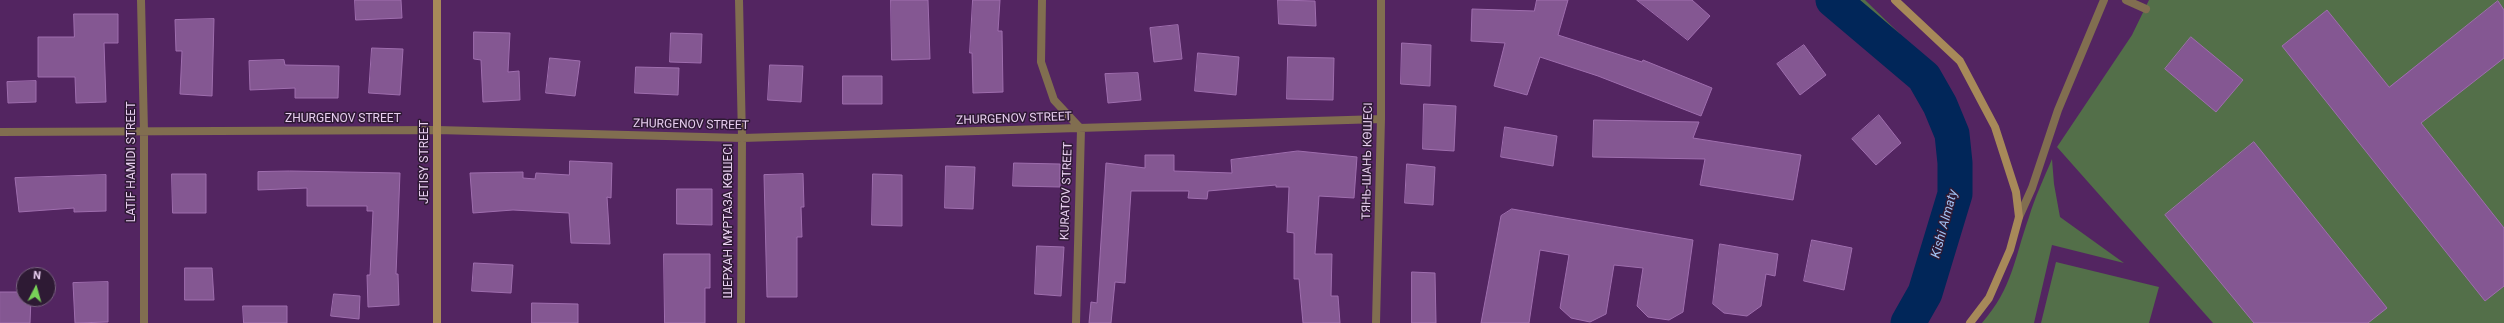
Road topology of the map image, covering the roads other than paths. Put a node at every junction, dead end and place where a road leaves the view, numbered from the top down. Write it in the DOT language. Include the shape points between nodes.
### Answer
graph roads {
  1 [pos="141,0"];
  2 [pos="437,0"];
  3 [pos="739,0"];
  4 [pos="1042,0"];
  5 [pos="1381,0"];
  6 [pos="1895,0"];
  7 [pos="2104,0"];
  8 [pos="2126,0"];
  9 [pos="2146,9"];
  10 [pos="1381,119"];
  11 [pos="1081,129"];
  12 [pos="437,130"];
  13 [pos="144,131"];
  14 [pos="0,132"];
  15 [pos="742,138"];
  16 [pos="2019,217"];
  17 [pos="144,323"];
  18 [pos="437,323"];
  19 [pos="741,323"];
  20 [pos="1076,323"];
  21 [pos="1376,323"];
  22 [pos="1970,323"];
  1 -- 13 [label="street, LATIF HAMIDI STREET"];
  2 -- 12 [label="street, JETISY STREET"];
  3 -- 15 [label="street, ШЕРХАН МҰРТАЗА КӨШЕСІ"];
  4 -- 11 [label="street, KURATOV STREET" via="1041,62 1054,100"];
  5 -- 10 [label="street, ТЯНЬ-ШАНЬ КӨШЕСІ"];
  6 -- 16 [label="street" via="1960,61 1995,127 2010,170"];
  7 -- 16 [label="street" via="2058,110 2032,188"];
  8 -- 9 [label="street"];
  10 -- 11 [label="street, ZHURGENOV STREET"];
  10 -- 21 [label="street, ТЯНЬ-ШАНЬ КӨШЕСІ"];
  11 -- 15 [label="street, ZHURGENOV STREET"];
  11 -- 20 [label="street, KURATOV STREET"];
  12 -- 13 [label="street, ZHURGENOV STREET"];
  12 -- 15 [label="street, ZHURGENOV STREET"];
  12 -- 18 [label="street, JETISY STREET"];
  13 -- 14 [label="street, ZHURGENOV STREET"];
  13 -- 17 [label="street, LATIF HAMIDI STREET"];
  15 -- 19 [label="street, ШЕРХАН МҰРТАЗА КӨШЕСІ"];
  16 -- 22 [label="street" via="2010,250 1989,298"];
}
